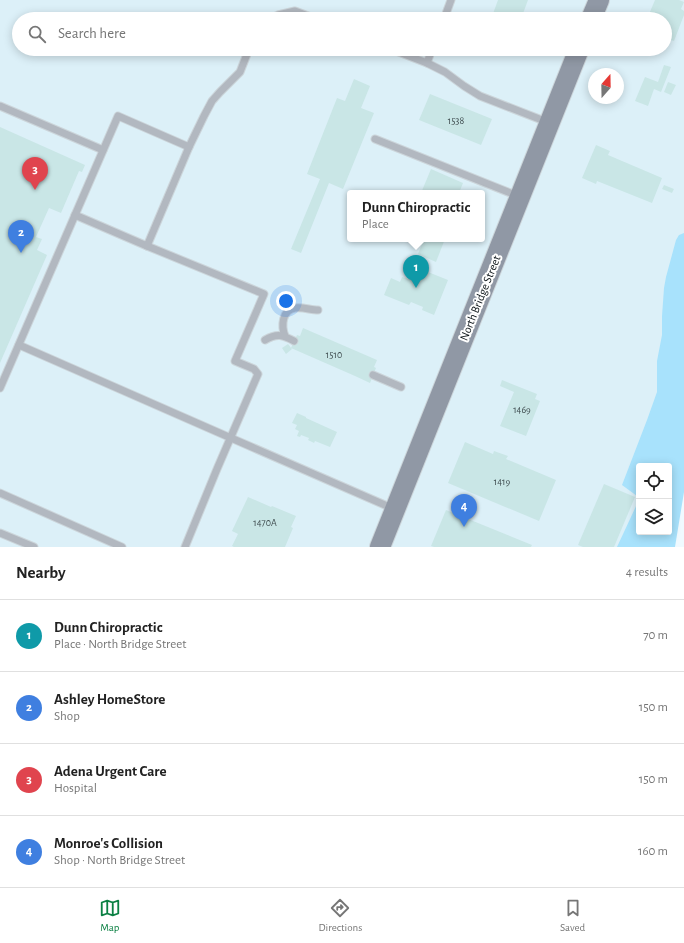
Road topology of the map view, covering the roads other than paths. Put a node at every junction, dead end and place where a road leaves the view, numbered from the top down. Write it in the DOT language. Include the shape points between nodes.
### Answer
graph roads {
  1 [pos="451,0"];
  2 [pos="599,0"];
  3 [pos="447,12"];
  4 [pos="594,12"];
  5 [pos="246,56"];
  6 [pos="409,56"];
  7 [pos="430,56"];
  8 [pos="576,56"];
  9 [pos="427,63"];
  10 [pos="0,106"];
  11 [pos="549,123"];
  12 [pos="375,139"];
  13 [pos="189,147"];
  14 [pos="103,150"];
  15 [pos="520,197"];
  16 [pos="75,215"];
  17 [pos="147,246"];
  18 [pos="318,310"];
  19 [pos="285,336"];
  20 [pos="265,340"];
  21 [pos="294,341"];
  22 [pos="19,345"];
  23 [pos="373,374"];
  24 [pos="401,387"];
  25 [pos="0,388"];
  26 [pos="231,438"];
  27 [pos="0,493"];
  28 [pos="395,509"];
  29 [pos="0,532"];
  30 [pos="34,547"];
  31 [pos="122,547"];
  32 [pos="185,547"];
  33 [pos="380,547"];
  1 -- 3 [label="lane"];
  2 -- 4 [label="main road"];
  5 -- 13 [label="lane" via="240,72 212,101"];
  6 -- 9 [label="lane"];
  7 -- 9 [label="lane"];
  8 -- 11 [label="main road, North Bridge Street"];
  9 -- 11 [label="lane" via="480,96"];
  10 -- 14 [label="lane"];
  11 -- 15 [label="main road, North Bridge Street"];
  12 -- 15 [label="lane"];
  13 -- 14 [label="lane" via="118,116"];
  13 -- 17 [label="lane"];
  14 -- 16 [label="lane"];
  15 -- 28 [label="main road, North Bridge Street"];
  16 -- 17 [label="lane"];
  16 -- 22 [label="lane"];
  17 -- 26 [label="lane" via="264,294 235,361 254,369 258,374"];
  18 -- 19 [label="lane" via="289,310 282,324"];
  19 -- 20 [label="lane" via="277,335"];
  19 -- 21 [label="lane"];
  22 -- 25 [label="lane"];
  22 -- 26 [label="lane"];
  23 -- 24 [label="lane"];
  26 -- 28 [label="lane"];
  26 -- 32 [label="lane"];
  27 -- 31 [label="lane"];
  28 -- 33 [label="main road, North Bridge Street"];
  29 -- 30 [label="lane"];
}
